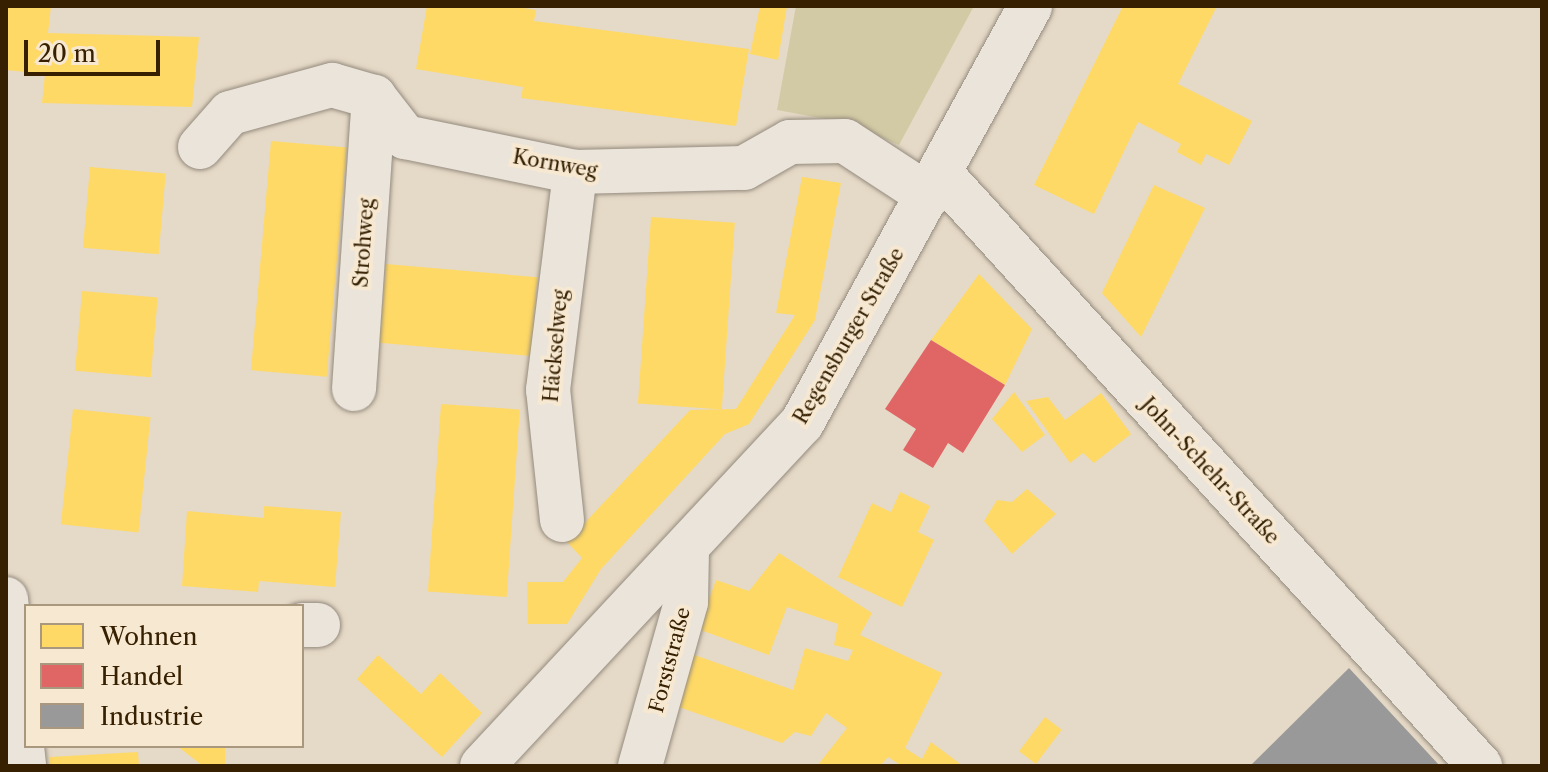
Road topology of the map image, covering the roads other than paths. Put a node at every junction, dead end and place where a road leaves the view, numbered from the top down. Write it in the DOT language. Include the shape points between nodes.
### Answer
graph roads {
  1 [pos="1030,6"];
  2 [pos="374,97"];
  3 [pos="200,147"];
  4 [pos="575,172"];
  5 [pos="935,185"];
  6 [pos="354,389"];
  7 [pos="562,520"];
  8 [pos="687,552"];
  9 [pos="14,622"];
  10 [pos="24,766"];
  11 [pos="482,766"];
  12 [pos="640,766"];
  13 [pos="1480,766"];
  1 -- 5 [label="street, Regensburger Straße"];
  2 -- 3 [label="street" via="332,85 230,113"];
  2 -- 4 [label="street, Kornweg" via="405,137"];
  2 -- 6 [label="street, Strohweg"];
  4 -- 5 [label="street, Kornweg" via="744,168 790,142 845,141"];
  4 -- 7 [label="street, Häckselweg" via="548,390"];
  5 -- 8 [label="street, Regensburger Straße" via="802,423"];
  5 -- 13 [label="street, John-Schehr-Straße"];
  8 -- 11 [label="street, Regensburger Straße"];
  8 -- 12 [label="street, Forststraße" via="686,602"];
  9 -- 10 [label="street"];
}
